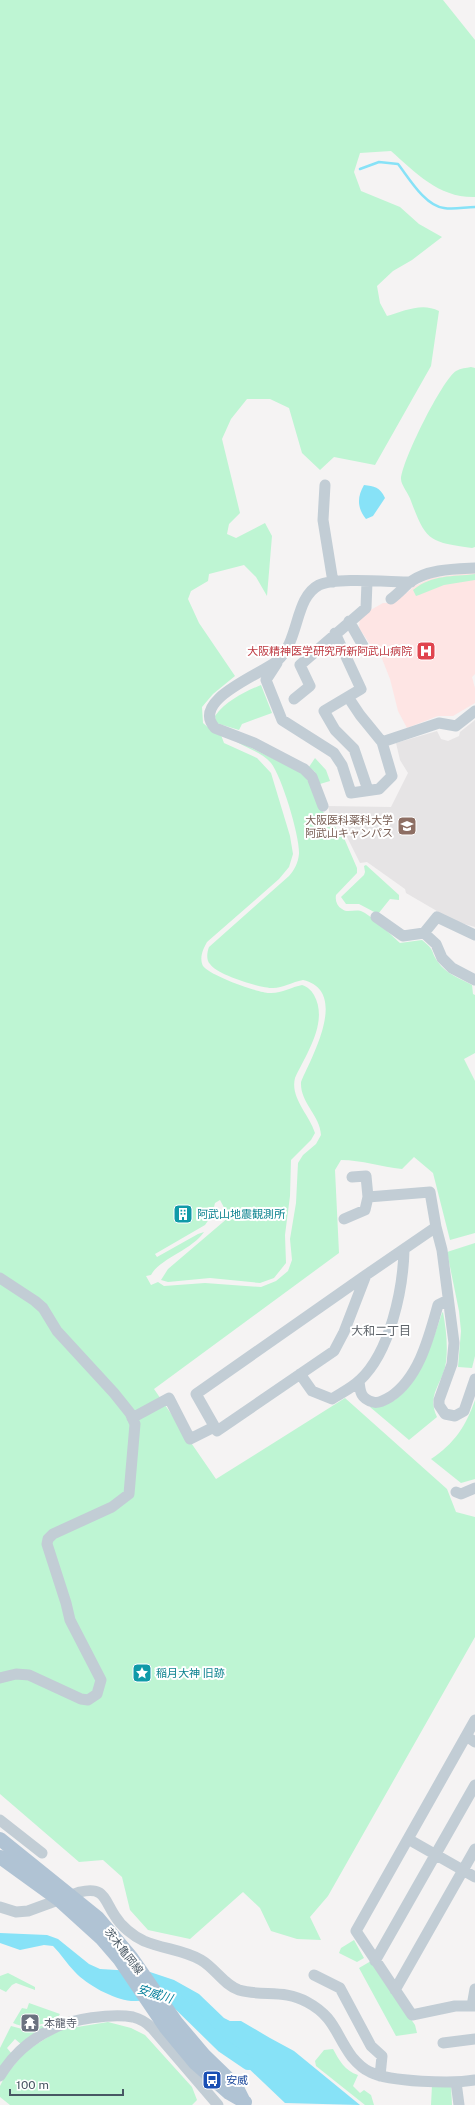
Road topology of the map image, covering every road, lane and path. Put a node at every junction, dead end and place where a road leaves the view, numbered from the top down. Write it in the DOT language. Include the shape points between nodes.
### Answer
graph roads {
  1 [pos="325,485"];
  2 [pos="475,568"];
  3 [pos="332,582"];
  4 [pos="366,582"];
  5 [pos="411,582"];
  6 [pos="391,599"];
  7 [pos="349,621"];
  8 [pos="335,633"];
  9 [pos="366,650"];
  10 [pos="280,657"];
  11 [pos="348,697"];
  12 [pos="294,700"];
  13 [pos="475,711"];
  14 [pos="382,742"];
  15 [pos="368,790"];
  16 [pos="323,806"];
  17 [pos="376,917"];
  18 [pos="424,933"];
  19 [pos="475,936"];
  20 [pos="475,980"];
  21 [pos="352,1177"];
  22 [pos="368,1197"];
  23 [pos="344,1219"];
  24 [pos="436,1227"];
  25 [pos="404,1250"];
  26 [pos="366,1275"];
  27 [pos="0,1278"];
  28 [pos="443,1306"];
  29 [pos="300,1374"];
  30 [pos="475,1379"];
  31 [pos="359,1381"];
  32 [pos="132,1418"];
  33 [pos="214,1427"];
  34 [pos="475,1488"];
  35 [pos="456,1492"];
  36 [pos="0,1678"];
  37 [pos="475,1720"];
  38 [pos="470,1739"];
  39 [pos="475,1785"];
  40 [pos="0,1820"];
  41 [pos="0,1839"];
  42 [pos="408,1839"];
  43 [pos="475,1849"];
  44 [pos="42,1853"];
  45 [pos="436,1855"];
  46 [pos="0,1857"];
  47 [pos="463,1870"];
  48 [pos="475,1877"];
  49 [pos="64,1897"];
  50 [pos="0,1907"];
  51 [pos="125,1959"];
  52 [pos="376,1961"];
  53 [pos="314,1975"];
  54 [pos="475,1989"];
  55 [pos="395,1990"];
  56 [pos="474,2006"];
  57 [pos="475,2039"];
  58 [pos="443,2043"];
  59 [pos="0,2075"];
  60 [pos="380,2076"];
  61 [pos="475,2080"];
  62 [pos="456,2082"];
  63 [pos="243,2103"];
  64 [pos="218,2105"];
  65 [pos="459,2105"];
  1 -- 3 [label="street" via="323,520"];
  2 -- 5 [label="street" via="442,570"];
  3 -- 4 [label="street"];
  3 -- 10 [label="street" via="318,586 307,597 292,640"];
  4 -- 5 [label="street"];
  4 -- 7 [label="street" via="366,608"];
  5 -- 6 [label="street"];
  7 -- 8 [label="street"];
  7 -- 9 [label="street"];
  8 -- 11 [label="street" via="361,689"];
  8 -- 12 [label="street" via="300,665 310,686"];
  10 -- 15 [label="street" via="266,680 282,720 334,753 342,765 351,793"];
  10 -- 16 [label="street" via="212,704 209,710 210,722 230,738 274,752 304,769 312,777"];
  11 -- 14 [label="street"];
  11 -- 15 [label="street" via="324,711 335,730 354,749"];
  13 -- 14 [label="street" via="456,726 439,723"];
  14 -- 15 [label="street" via="392,776 378,789"];
  17 -- 18 [label="street" via="403,936"];
  18 -- 19 [label="street" via="437,917"];
  18 -- 20 [label="street" via="435,942 442,958 449,965"];
  21 -- 22 [label="street" via="366,1176"];
  22 -- 23 [label="street" via="365,1210"];
  22 -- 24 [label="street" via="430,1192"];
  24 -- 25 [label="street"];
  24 -- 28 [label="street" via="444,1264"];
  25 -- 26 [label="street"];
  25 -- 31 [label="street" via="395,1313 376,1358"];
  26 -- 29 [label="street" via="334,1351"];
  26 -- 33 [label="street" via="196,1394"];
  27 -- 32 [label="street" via="43,1308 57,1330 114,1393"];
  28 -- 30 [label="street" via="454,1343 452,1364 439,1400 441,1410 445,1414 455,1416 464,1411"];
  28 -- 31 [label="street" via="417,1364 401,1390 385,1400 364,1403"];
  29 -- 31 [label="street" via="312,1390 332,1399"];
  29 -- 33 [label="street" via="217,1431"];
  32 -- 33 [label="street" via="169,1398 190,1439"];
  32 -- 36 [label="street" via="135,1424 129,1494 112,1507 53,1534 47,1544 76,1636 101,1680 97,1694 88,1700 81,1699 29,1675 16,1674"];
  34 -- 35 [label="street" via="462,1494"];
  37 -- 38 [label="street"];
  38 -- 42 [label="street"];
  39 -- 45 [label="street"];
  40 -- 44 [label="street"];
  41 -- 49 [label="main road, 茨木亀岡線"];
  42 -- 45 [label="street"];
  42 -- 52 [label="street" via="356,1931"];
  43 -- 47 [label="street"];
  45 -- 47 [label="street"];
  45 -- 52 [label="street"];
  46 -- 49 [label="main road, 茨木亀岡線"];
  47 -- 48 [label="street"];
  47 -- 55 [label="street"];
  49 -- 50 [label="street" via="28,1911 16,1912"];
  49 -- 51 [label="main road, 茨木亀岡線" via="101,1938"];
  49 -- 60 [label="street" via="88,1890 100,1892 119,1921 144,1941 202,1961 239,1990 287,1994 307,2002 331,2020 357,2062"];
  51 -- 63 [label="main road, 茨木亀岡線" via="204,2055 236,2086"];
  51 -- 63 [label="main road, 茨木亀岡線" via="149,2004 166,2028 195,2063"];
  52 -- 55 [label="street"];
  53 -- 60 [label="street" via="340,1988 371,2046 382,2056"];
  54 -- 56 [label="street"];
  55 -- 56 [label="street" via="412,2015 455,2006"];
  57 -- 58 [label="street"];
  59 -- 64 [label="street" via="26,2046 58,2026 103,2017 133,2017 144,2021 152,2028"];
  60 -- 62 [label="street"];
  61 -- 62 [label="street"];
  62 -- 65 [label="street"];
}
